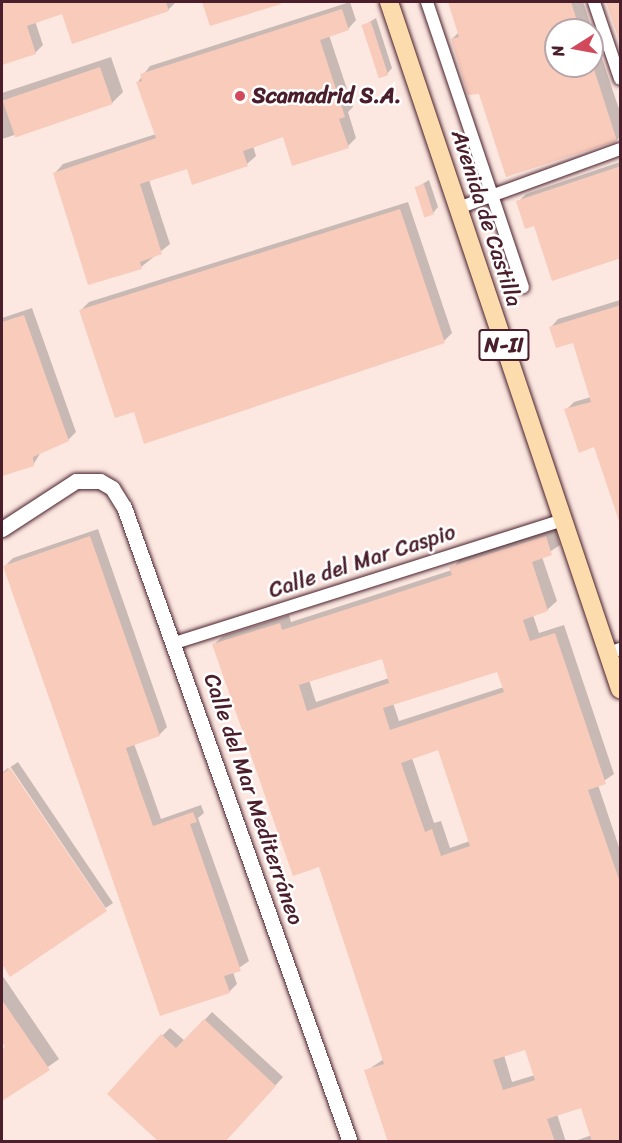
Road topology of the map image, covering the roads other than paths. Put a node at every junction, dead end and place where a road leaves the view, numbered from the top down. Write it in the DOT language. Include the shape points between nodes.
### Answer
graph roads {
  1 [pos="389,2"];
  2 [pos="427,2"];
  3 [pos="594,2"];
  4 [pos="621,79"];
  5 [pos="621,149"];
  6 [pos="493,196"];
  7 [pos="459,208"];
  8 [pos="523,287"];
  9 [pos="562,520"];
  10 [pos="2,530"];
  11 [pos="175,643"];
  12 [pos="615,651"];
  13 [pos="621,689"];
  14 [pos="350,1142"];
  1 -- 7 [label="main road, Avenida de Castilla / N-II"];
  2 -- 6 [label="street"];
  3 -- 4 [label="street"];
  5 -- 6 [label="street"];
  6 -- 7 [label="street"];
  6 -- 8 [label="street"];
  7 -- 9 [label="main road, Avenida de Castilla / N-II"];
  9 -- 11 [label="street, Calle del Mar Caspio"];
  9 -- 12 [label="main road, Avenida de Castilla / N-II"];
  10 -- 11 [label="street, Calle del Mar Mediterráneo" via="76,481 100,482 112,488 124,507"];
  11 -- 14 [label="street, Calle del Mar Mediterráneo"];
  12 -- 13 [label="main road, Avenida de Castilla / N-II"];
}
